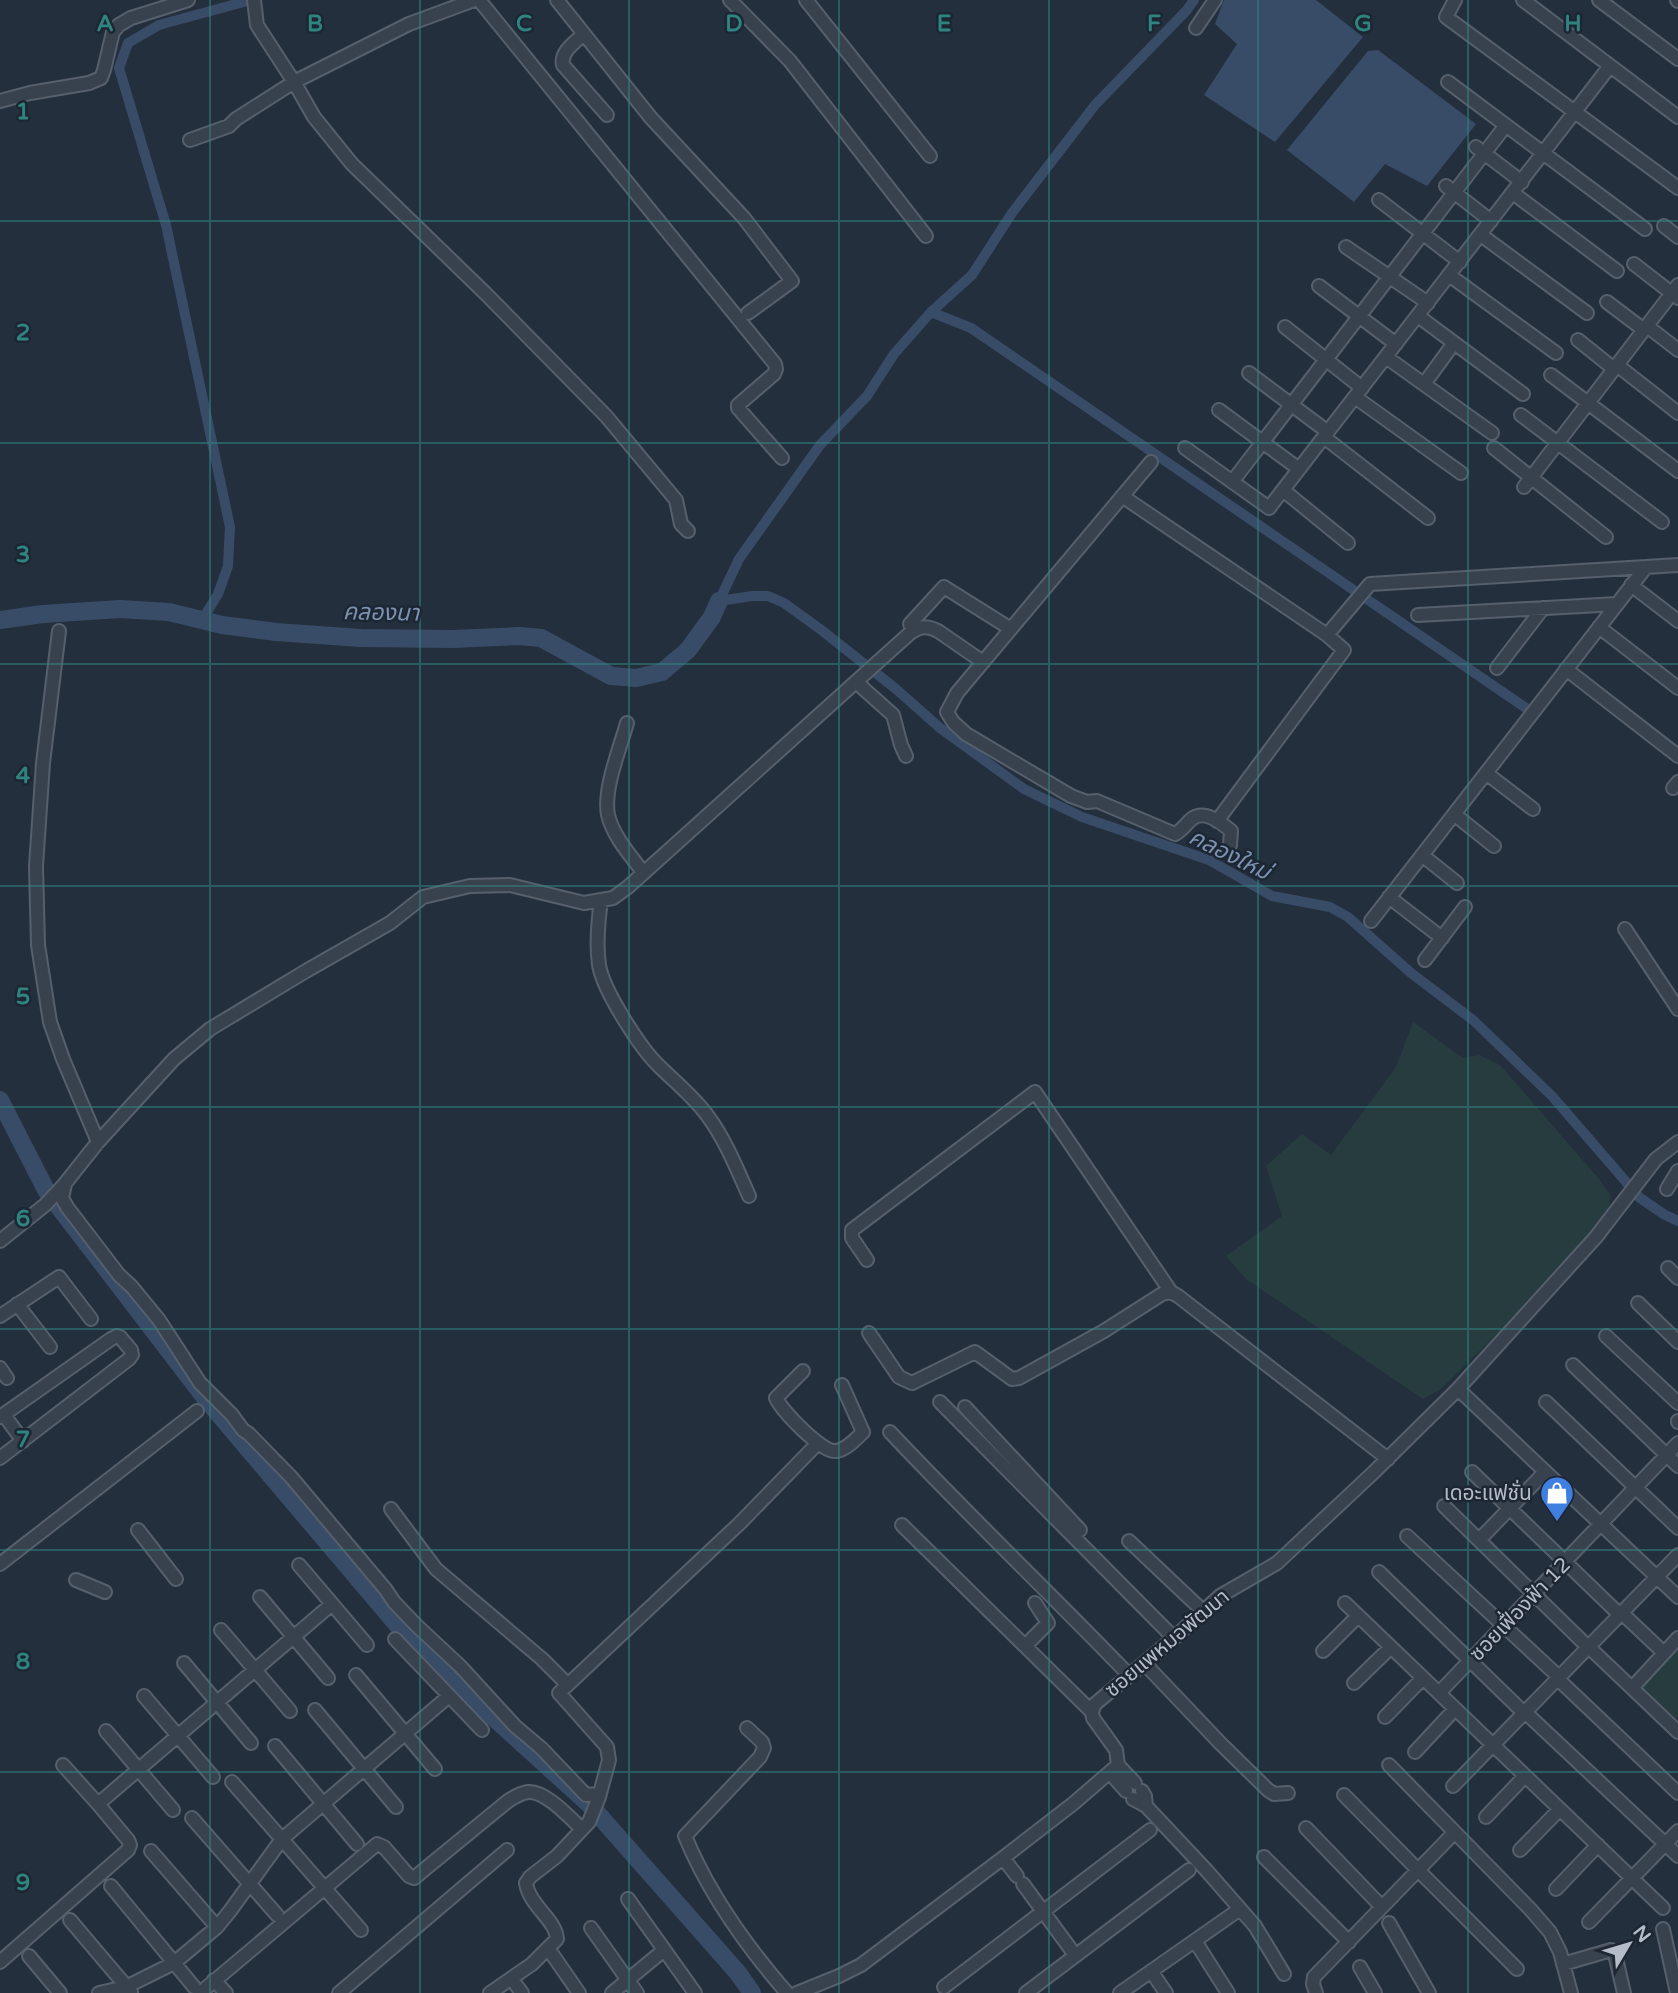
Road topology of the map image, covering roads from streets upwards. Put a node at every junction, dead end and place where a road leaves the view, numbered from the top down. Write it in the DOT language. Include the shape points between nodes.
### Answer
graph roads {
  1 [pos="188,0"];
  2 [pos="254,0"];
  3 [pos="476,0"];
  4 [pos="557,0"];
  5 [pos="806,0"];
  6 [pos="1215,0"];
  7 [pos="1522,0"];
  8 [pos="1599,0"];
  9 [pos="735,2"];
  10 [pos="1451,2"];
  11 [pos="1196,28"];
  12 [pos="584,34"];
  13 [pos="1678,59"];
  14 [pos="1610,66"];
  15 [pos="293,82"];
  16 [pos="1448,82"];
  17 [pos="0,103"];
  18 [pos="1576,112"];
  19 [pos="607,115"];
  20 [pos="1678,117"];
  21 [pos="1506,125"];
  22 [pos="190,139"];
  23 [pos="1481,150"];
  24 [pos="1544,153"];
  25 [pos="930,156"];
  26 [pos="1522,182"];
  27 [pos="1678,188"];
  28 [pos="1450,190"];
  29 [pos="1513,192"];
  30 [pos="1379,200"];
  31 [pos="1492,221"];
  32 [pos="1664,226"];
  33 [pos="1646,229"];
  34 [pos="1423,234"];
  35 [pos="1481,235"];
  36 [pos="926,236"];
  37 [pos="1678,237"];
  38 [pos="1346,247"];
  39 [pos="1460,262"];
  40 [pos="1634,264"];
  41 [pos="1617,271"];
  42 [pos="1449,275"];
  43 [pos="1390,277"];
  44 [pos="1318,286"];
  45 [pos="1676,293"];
  46 [pos="1607,302"];
  47 [pos="1428,303"];
  48 [pos="748,313"];
  49 [pos="1587,313"];
  50 [pos="1418,316"];
  51 [pos="1359,317"];
  52 [pos="1285,327"];
  53 [pos="1645,328"];
  54 [pos="1578,340"];
  55 [pos="1454,343"];
  56 [pos="1396,344"];
  57 [pos="1678,350"];
  58 [pos="1556,353"];
  59 [pos="1386,357"];
  60 [pos="1326,360"];
  61 [pos="1616,367"];
  62 [pos="1250,373"];
  63 [pos="1551,375"];
  64 [pos="1424,384"];
  65 [pos="1359,392"];
  66 [pos="1523,394"];
  67 [pos="1588,402"];
  68 [pos="1292,405"];
  69 [pos="1219,410"];
  70 [pos="1678,413"];
  71 [pos="1521,415"];
  72 [pos="1492,433"];
  73 [pos="1326,435"];
  74 [pos="1263,442"];
  75 [pos="1558,443"];
  76 [pos="1185,448"];
  77 [pos="1494,448"];
  78 [pos="782,458"];
  79 [pos="1151,462"];
  80 [pos="1299,469"];
  81 [pos="1678,471"];
  82 [pos="1461,473"];
  83 [pos="1232,482"];
  84 [pos="1527,482"];
  85 [pos="1283,490"];
  86 [pos="1122,496"];
  87 [pos="1428,518"];
  88 [pos="1662,522"];
  89 [pos="688,531"];
  90 [pos="1606,537"];
  91 [pos="1348,543"];
  92 [pos="1678,565"];
  93 [pos="1646,567"];
  94 [pos="1631,585"];
  95 [pos="1617,604"];
  96 [pos="1544,608"];
  97 [pos="1418,615"];
  98 [pos="1678,621"];
  99 [pos="910,624"];
  100 [pos="1599,627"];
  101 [pos="1011,629"];
  102 [pos="59,631"];
  103 [pos="1327,635"];
  104 [pos="984,662"];
  105 [pos="1497,668"];
  106 [pos="1566,669"];
  107 [pos="860,679"];
  108 [pos="1678,688"];
  109 [pos="628,723"];
  110 [pos="906,756"];
  111 [pos="1678,756"];
  112 [pos="1486,773"];
  113 [pos="1533,809"];
  114 [pos="1454,814"];
  115 [pos="1217,821"];
  116 [pos="1230,845"];
  117 [pos="1494,846"];
  118 [pos="1422,855"];
  119 [pos="643,872"];
  120 [pos="1457,883"];
  121 [pos="1389,897"];
  122 [pos="594,902"];
  123 [pos="1465,906"];
  124 [pos="1371,921"];
  125 [pos="1625,929"];
  126 [pos="1441,938"];
  127 [pos="1426,960"];
  128 [pos="1678,1009"];
  129 [pos="98,1142"];
  130 [pos="1678,1142"];
  131 [pos="1678,1171"];
  132 [pos="64,1185"];
  133 [pos="1667,1189"];
  134 [pos="749,1196"];
  135 [pos="0,1241"];
  136 [pos="867,1260"];
  137 [pos="1668,1268"];
  138 [pos="1678,1278"];
  139 [pos="1171,1292"];
  140 [pos="1638,1303"];
  141 [pos="17,1304"];
  142 [pos="0,1316"];
  143 [pos="91,1319"];
  144 [pos="869,1333"];
  145 [pos="1606,1335"];
  146 [pos="1678,1342"];
  147 [pos="50,1347"];
  148 [pos="1573,1365"];
  149 [pos="803,1371"];
  150 [pos="842,1385"];
  151 [pos="1458,1389"];
  152 [pos="940,1402"];
  153 [pos="1546,1402"];
  154 [pos="1678,1403"];
  155 [pos="965,1407"];
  156 [pos="197,1411"];
  157 [pos="2,1416"];
  158 [pos="890,1432"];
  159 [pos="23,1441"];
  160 [pos="818,1443"];
  161 [pos="1678,1443"];
  162 [pos="1666,1455"];
  163 [pos="0,1458"];
  164 [pos="1388,1459"];
  165 [pos="1678,1466"];
  166 [pos="1472,1472"];
  167 [pos="1545,1472"];
  168 [pos="1635,1487"];
  169 [pos="1444,1506"];
  170 [pos="1510,1507"];
  171 [pos="391,1509"];
  172 [pos="1599,1524"];
  173 [pos="902,1525"];
  174 [pos="1678,1528"];
  175 [pos="138,1530"];
  176 [pos="1407,1536"];
  177 [pos="1479,1540"];
  178 [pos="1129,1541"];
  179 [pos="1678,1555"];
  180 [pos="1565,1562"];
  181 [pos="0,1564"];
  182 [pos="299,1565"];
  183 [pos="1379,1572"];
  184 [pos="1657,1577"];
  185 [pos="176,1579"];
  186 [pos="76,1580"];
  187 [pos="105,1592"];
  188 [pos="1535,1594"];
  189 [pos="260,1597"];
  190 [pos="1678,1597"];
  191 [pos="1035,1603"];
  192 [pos="1345,1603"];
  193 [pos="332,1604"];
  194 [pos="1203,1611"];
  195 [pos="1358,1616"];
  196 [pos="1623,1616"];
  197 [pos="1505,1626"];
  198 [pos="221,1630"];
  199 [pos="1176,1636"];
  200 [pos="294,1637"];
  201 [pos="1678,1638"];
  202 [pos="395,1639"];
  203 [pos="367,1645"];
  204 [pos="1025,1646"];
  205 [pos="1391,1647"];
  206 [pos="1590,1649"];
  207 [pos="1323,1651"];
  208 [pos="1664,1653"];
  209 [pos="1471,1660"];
  210 [pos="184,1663"];
  211 [pos="1144,1663"];
  212 [pos="255,1670"];
  213 [pos="356,1675"];
  214 [pos="1129,1675"];
  215 [pos="328,1678"];
  216 [pos="1423,1678"];
  217 [pos="1560,1680"];
  218 [pos="1354,1683"];
  219 [pos="568,1685"];
  220 [pos="1632,1688"];
  221 [pos="1439,1693"];
  222 [pos="144,1696"];
  223 [pos="449,1696"];
  224 [pos="217,1703"];
  225 [pos="1455,1709"];
  226 [pos="315,1710"];
  227 [pos="290,1711"];
  228 [pos="1092,1712"];
  229 [pos="1525,1713"];
  230 [pos="1385,1717"];
  231 [pos="747,1728"];
  232 [pos="482,1730"];
  233 [pos="106,1731"];
  234 [pos="1678,1732"];
  235 [pos="405,1734"];
  236 [pos="178,1736"];
  237 [pos="251,1744"];
  238 [pos="1493,1744"];
  239 [pos="275,1746"];
  240 [pos="1415,1752"];
  241 [pos="63,1765"];
  242 [pos="1389,1765"];
  243 [pos="139,1769"];
  244 [pos="364,1769"];
  245 [pos="435,1769"];
  246 [pos="1114,1769"];
  247 [pos="1525,1776"];
  248 [pos="213,1777"];
  249 [pos="232,1782"];
  250 [pos="1453,1786"];
  251 [pos="1288,1793"];
  252 [pos="1678,1793"];
  253 [pos="1344,1795"];
  254 [pos="600,1796"];
  255 [pos="98,1804"];
  256 [pos="323,1804"];
  257 [pos="397,1807"];
  258 [pos="1560,1809"];
  259 [pos="173,1810"];
  260 [pos="1486,1817"];
  261 [pos="192,1818"];
  262 [pos="586,1826"];
  263 [pos="1306,1828"];
  264 [pos="1150,1830"];
  265 [pos="1678,1831"];
  266 [pos="1454,1833"];
  267 [pos="282,1839"];
  268 [pos="357,1844"];
  269 [pos="1665,1844"];
  270 [pos="1598,1845"];
  271 [pos="507,1850"];
  272 [pos="1520,1850"];
  273 [pos="151,1851"];
  274 [pos="1678,1856"];
  275 [pos="1265,1857"];
  276 [pos="1003,1858"];
  277 [pos="1189,1870"];
  278 [pos="1418,1871"];
  279 [pos="1632,1878"];
  280 [pos="251,1884"];
  281 [pos="111,1886"];
  282 [pos="323,1887"];
  283 [pos="1556,1889"];
  284 [pos="628,1899"];
  285 [pos="1382,1907"];
  286 [pos="1663,1908"];
  287 [pos="1240,1909"];
  288 [pos="1042,1911"];
  289 [pos="277,1915"];
  290 [pos="70,1920"];
  291 [pos="1590,1922"];
  292 [pos="1389,1923"];
  293 [pos="216,1927"];
  294 [pos="591,1928"];
  295 [pos="1663,1929"];
  296 [pos="361,1930"];
  297 [pos="1195,1941"];
  298 [pos="1349,1942"];
  299 [pos="664,1950"];
  300 [pos="552,1955"];
  301 [pos="1075,1955"];
  302 [pos="29,1956"];
  303 [pos="0,1962"];
  304 [pos="174,1963"];
  305 [pos="1563,1964"];
  306 [pos="1360,1967"];
  307 [pos="1517,1969"];
  308 [pos="1152,1971"];
  309 [pos="1284,1974"];
  310 [pos="214,1980"];
  311 [pos="627,1980"];
  312 [pos="944,1987"];
  313 [pos="129,1990"];
  314 [pos="197,1990"];
  315 [pos="60,1993"];
  316 [pos="99,1993"];
  317 [pos="226,1993"];
  318 [pos="339,1993"];
  319 [pos="490,1993"];
  320 [pos="579,1993"];
  321 [pos="612,1993"];
  322 [pos="637,1993"];
  323 [pos="695,1993"];
  324 [pos="787,1993"];
  325 [pos="797,1993"];
  326 [pos="1026,1993"];
  327 [pos="1120,1993"];
  328 [pos="1166,1993"];
  329 [pos="1228,1993"];
  330 [pos="1316,1993"];
  331 [pos="1375,1993"];
  332 [pos="1429,1993"];
  333 [pos="1571,1993"];
  334 [pos="1624,1993"];
  335 [pos="1677,1993"];
  1 -- 17 [label="street" via="120,25 113,32 101,78"];
  2 -- 15 [label="street" via="261,32"];
  3 -- 15 [label="street" via="409,24"];
  3 -- 78 [label="street" via="775,364 774,374 738,408"];
  4 -- 12 [label="street"];
  5 -- 25 [label="street"];
  6 -- 11 [label="street"];
  7 -- 14 [label="street"];
  8 -- 13 [label="street"];
  9 -- 36 [label="street" via="790,61"];
  10 -- 18 [label="street" via="1446,17"];
  12 -- 19 [label="street" via="563,55 563,65"];
  12 -- 48 [label="street" via="651,118 744,218 792,281"];
  14 -- 18 [label="street"];
  14 -- 20 [label="street"];
  15 -- 22 [label="street" via="229,126"];
  15 -- 89 [label="street" via="352,164 614,425 676,500 681,524"];
  16 -- 21 [label="street"];
  18 -- 24 [label="street"];
  18 -- 27 [label="street"];
  21 -- 23 [label="street"];
  21 -- 24 [label="street"];
  23 -- 26 [label="street"];
  23 -- 28 [label="street"];
  24 -- 26 [label="street"];
  24 -- 33 [label="street"];
  26 -- 29 [label="street"];
  28 -- 31 [label="street"];
  28 -- 34 [label="street"];
  29 -- 31 [label="street"];
  29 -- 41 [label="street"];
  30 -- 34 [label="street"];
  31 -- 35 [label="street"];
  32 -- 37 [label="street"];
  34 -- 39 [label="street"];
  34 -- 43 [label="street"];
  35 -- 39 [label="street"];
  35 -- 49 [label="street"];
  38 -- 43 [label="street"];
  39 -- 42 [label="street"];
  40 -- 45 [label="street"];
  42 -- 47 [label="street"];
  42 -- 58 [label="street"];
  43 -- 47 [label="street"];
  43 -- 51 [label="street"];
  44 -- 51 [label="street"];
  45 -- 53 [label="street"];
  46 -- 53 [label="street"];
  47 -- 50 [label="street"];
  50 -- 55 [label="street"];
  50 -- 56 [label="street"];
  51 -- 56 [label="street"];
  51 -- 60 [label="street"];
  52 -- 60 [label="street"];
  53 -- 57 [label="street"];
  53 -- 61 [label="street"];
  54 -- 61 [label="street"];
  55 -- 64 [label="street"];
  55 -- 66 [label="street"];
  56 -- 59 [label="street"];
  59 -- 64 [label="street"];
  59 -- 65 [label="street"];
  60 -- 65 [label="street"];
  60 -- 68 [label="street"];
  61 -- 67 [label="street"];
  61 -- 70 [label="street"];
  62 -- 68 [label="street"];
  63 -- 67 [label="street"];
  64 -- 72 [label="street"];
  65 -- 73 [label="street"];
  65 -- 82 [label="street"];
  67 -- 75 [label="street"];
  67 -- 81 [label="street"];
  68 -- 73 [label="street"];
  68 -- 74 [label="street"];
  69 -- 74 [label="street"];
  71 -- 75 [label="street"];
  73 -- 80 [label="street"];
  73 -- 87 [label="street"];
  74 -- 80 [label="street"];
  74 -- 83 [label="street"];
  75 -- 84 [label="street"];
  75 -- 88 [label="street"];
  76 -- 83 [label="street"];
  77 -- 84 [label="street"];
  79 -- 86 [label="street"];
  80 -- 85 [label="street"];
  83 -- 85 [label="street" via="1269,508"];
  84 -- 90 [label="street"];
  85 -- 91 [label="street"];
  86 -- 101 [label="street"];
  86 -- 103 [label="street"];
  92 -- 93 [label="street"];
  93 -- 94 [label="street"];
  93 -- 103 [label="street" via="1370,584"];
  94 -- 95 [label="street"];
  94 -- 98 [label="street"];
  95 -- 96 [label="street"];
  95 -- 100 [label="street"];
  96 -- 97 [label="street"];
  96 -- 105 [label="street"];
  99 -- 101 [label="street" via="944,587"];
  100 -- 106 [label="street"];
  100 -- 108 [label="street"];
  101 -- 104 [label="street"];
  102 -- 129 [label="street" via="36,866 38,945 50,1022"];
  103 -- 115 [label="street" via="1344,650"];
  104 -- 107 [label="street" via="938,631 922,626"];
  104 -- 115 [label="street" via="947,712 965,734 1071,796 1097,801 1175,834 1202,814"];
  106 -- 111 [label="street"];
  106 -- 112 [label="street"];
  107 -- 110 [label="street" via="893,715"];
  107 -- 119 [label="street"];
  109 -- 119 [label="street" via="607,796 609,817"];
  112 -- 113 [label="street"];
  112 -- 114 [label="street"];
  114 -- 117 [label="street"];
  114 -- 118 [label="street"];
  115 -- 116 [label="street" via="1231,831"];
  118 -- 120 [label="street"];
  118 -- 121 [label="street"];
  119 -- 122 [label="street" via="619,894"];
  121 -- 124 [label="street"];
  121 -- 126 [label="street"];
  122 -- 129 [label="street" via="510,885 470,886 423,897 390,923 210,1029 174,1059"];
  122 -- 134 [label="street" via="604,982 639,1042 709,1118"];
  123 -- 126 [label="street"];
  125 -- 128 [label="street"];
  126 -- 127 [label="street"];
  129 -- 132 [label="street"];
  130 -- 151 [label="street, ซอยแพหมอพัฒนา" via="1656,1158 1596,1237"];
  131 -- 133 [label="street"];
  132 -- 135 [label="street"];
  132 -- 254 [label="street" via="62,1198 67,1207 159,1320 205,1389 291,1477 415,1625 580,1790 587,1796"];
  136 -- 139 [label="street" via="852,1238 852,1230 1035,1092"];
  137 -- 138 [label="street"];
  139 -- 144 [label="street" via="1012,1379 975,1352 912,1383 905,1381"];
  139 -- 164 [label="street"];
  140 -- 146 [label="street"];
  141 -- 142 [label="street"];
  141 -- 143 [label="street" via="59,1277"];
  141 -- 147 [label="street"];
  145 -- 154 [label="street"];
  148 -- 162 [label="street"];
  149 -- 160 [label="street" via="776,1398"];
  150 -- 160 [label="street" via="863,1432 837,1452"];
  151 -- 164 [label="street, ซอยแพหมอพัฒนา"];
  151 -- 167 [label="street"];
  152 -- 199 [label="street"];
  153 -- 168 [label="street"];
  155 -- 199 [label="street"];
  156 -- 181 [label="street"];
  157 -- 159 [label="street"];
  157 -- 159 [label="street" via="111,1339 120,1337 131,1350 129,1359"];
  158 -- 214 [label="street"];
  159 -- 163 [label="street"];
  160 -- 219 [label="street"];
  161 -- 162 [label="street, ซอยเฟื่องฟ้า 12"];
  162 -- 165 [label="street"];
  162 -- 168 [label="street, ซอยเฟื่องฟ้า 12"];
  164 -- 194 [label="street, ซอยแพหมอพัฒนา" via="1277,1563 1230,1589"];
  166 -- 170 [label="street"];
  167 -- 170 [label="street"];
  167 -- 172 [label="street"];
  168 -- 172 [label="street, ซอยเฟื่องฟ้า 12"];
  168 -- 174 [label="street"];
  169 -- 177 [label="street"];
  170 -- 177 [label="street"];
  170 -- 180 [label="street"];
  171 -- 219 [label="street" via="436,1569"];
  172 -- 180 [label="street, ซอยเฟื่องฟ้า 12"];
  172 -- 184 [label="street"];
  173 -- 204 [label="street"];
  175 -- 185 [label="street"];
  176 -- 197 [label="street"];
  177 -- 188 [label="street"];
  178 -- 194 [label="street"];
  179 -- 184 [label="street"];
  180 -- 188 [label="street, ซอยเฟื่องฟ้า 12"];
  180 -- 196 [label="street"];
  182 -- 193 [label="street"];
  183 -- 209 [label="street"];
  184 -- 190 [label="street"];
  184 -- 196 [label="street"];
  186 -- 187 [label="street"];
  188 -- 197 [label="street, ซอยเฟื่องฟ้า 12"];
  188 -- 206 [label="street"];
  189 -- 200 [label="street"];
  191 -- 204 [label="street" via="1048,1623"];
  192 -- 195 [label="street"];
  193 -- 200 [label="street"];
  193 -- 203 [label="street"];
  194 -- 199 [label="street, ซอยแพหมอพัฒนา"];
  195 -- 205 [label="street"];
  195 -- 207 [label="street"];
  196 -- 206 [label="street"];
  196 -- 208 [label="street"];
  197 -- 209 [label="street, ซอยเฟื่องฟ้า 12"];
  197 -- 217 [label="street"];
  198 -- 212 [label="street"];
  199 -- 211 [label="street, ซอยแพหมอพัฒนา"];
  200 -- 212 [label="street"];
  200 -- 215 [label="street"];
  201 -- 208 [label="street"];
  202 -- 223 [label="street"];
  204 -- 228 [label="street"];
  205 -- 216 [label="street"];
  205 -- 218 [label="street"];
  206 -- 217 [label="street"];
  206 -- 220 [label="street"];
  208 -- 220 [label="street"];
  209 -- 221 [label="street, ซอยเฟื่องฟ้า 12"];
  209 -- 229 [label="street"];
  210 -- 224 [label="street"];
  211 -- 214 [label="street, ซอยแพหมอพัฒนา"];
  211 -- 251 [label="street" via="1268,1790"];
  212 -- 224 [label="street"];
  212 -- 227 [label="street"];
  213 -- 235 [label="street"];
  214 -- 228 [label="street, ซอยแพหมอพัฒนา" via="1098,1701"];
  216 -- 221 [label="street"];
  216 -- 230 [label="street"];
  217 -- 229 [label="street"];
  217 -- 252 [label="street"];
  219 -- 254 [label="street" via="559,1693 609,1752"];
  220 -- 234 [label="street"];
  221 -- 225 [label="street"];
  222 -- 236 [label="street"];
  223 -- 232 [label="street"];
  223 -- 235 [label="street"];
  224 -- 236 [label="street"];
  224 -- 237 [label="street"];
  225 -- 238 [label="street"];
  225 -- 240 [label="street"];
  226 -- 244 [label="street"];
  228 -- 246 [label="street, ซอยแพหมอพัฒนา" via="1116,1749"];
  229 -- 238 [label="street"];
  229 -- 269 [label="street"];
  231 -- 324 [label="street" via="762,1742 760,1757 685,1836 697,1866 721,1903 762,1965"];
  233 -- 243 [label="street"];
  235 -- 244 [label="street"];
  235 -- 245 [label="street"];
  236 -- 243 [label="street"];
  236 -- 248 [label="street"];
  238 -- 247 [label="street"];
  238 -- 250 [label="street"];
  239 -- 256 [label="street"];
  241 -- 255 [label="street"];
  242 -- 266 [label="street"];
  243 -- 255 [label="street"];
  243 -- 259 [label="street"];
  244 -- 256 [label="street"];
  244 -- 257 [label="street"];
  246 -- 276 [label="street"];
  246 -- 287 [label="street, ซอยแพหมอพัฒนา" via="1145,1796 1146,1806"];
  247 -- 258 [label="street"];
  247 -- 260 [label="street"];
  249 -- 267 [label="street"];
  253 -- 278 [label="street"];
  254 -- 262 [label="street"];
  255 -- 303 [label="street" via="128,1840 128,1850"];
  256 -- 267 [label="street"];
  256 -- 268 [label="street"];
  258 -- 270 [label="street"];
  258 -- 272 [label="street"];
  261 -- 280 [label="street"];
  262 -- 282 [label="street" via="537,1792 528,1792 508,1801 418,1876 411,1878 377,1844"];
  262 -- 319 [label="street" via="526,1883 529,1896 556,1931 557,1939 532,1964"];
  263 -- 285 [label="street"];
  264 -- 288 [label="street"];
  265 -- 269 [label="street"];
  266 -- 278 [label="street"];
  266 -- 305 [label="street" via="1550,1932"];
  267 -- 280 [label="street"];
  267 -- 282 [label="street"];
  269 -- 274 [label="street"];
  269 -- 279 [label="street"];
  270 -- 279 [label="street"];
  270 -- 283 [label="street"];
  271 -- 318 [label="street"];
  273 -- 293 [label="street"];
  275 -- 298 [label="street"];
  276 -- 288 [label="street"];
  276 -- 325 [label="street" via="861,1965"];
  277 -- 301 [label="street"];
  278 -- 285 [label="street"];
  278 -- 307 [label="street"];
  279 -- 286 [label="street"];
  279 -- 291 [label="street"];
  280 -- 289 [label="street"];
  280 -- 293 [label="street"];
  281 -- 304 [label="street"];
  282 -- 296 [label="street"];
  282 -- 310 [label="street"];
  284 -- 299 [label="street"];
  285 -- 298 [label="street"];
  287 -- 297 [label="street"];
  287 -- 309 [label="street"];
  288 -- 301 [label="street"];
  288 -- 312 [label="street"];
  290 -- 313 [label="street"];
  292 -- 332 [label="street"];
  293 -- 304 [label="street"];
  294 -- 311 [label="street"];
  295 -- 335 [label="street"];
  297 -- 308 [label="street"];
  297 -- 329 [label="street"];
  298 -- 330 [label="street" via="1314,1977"];
  299 -- 311 [label="street"];
  299 -- 323 [label="street"];
  300 -- 320 [label="street"];
  301 -- 326 [label="street"];
  302 -- 315 [label="street"];
  304 -- 313 [label="street"];
  304 -- 314 [label="street"];
  305 -- 333 [label="street"];
  305 -- 334 [label="street" via="1611,1950"];
  306 -- 331 [label="street"];
  308 -- 327 [label="street"];
  308 -- 328 [label="street"];
  310 -- 314 [label="street"];
  310 -- 317 [label="street"];
  311 -- 321 [label="street"];
  311 -- 322 [label="street"];
  313 -- 316 [label="street"];
}
